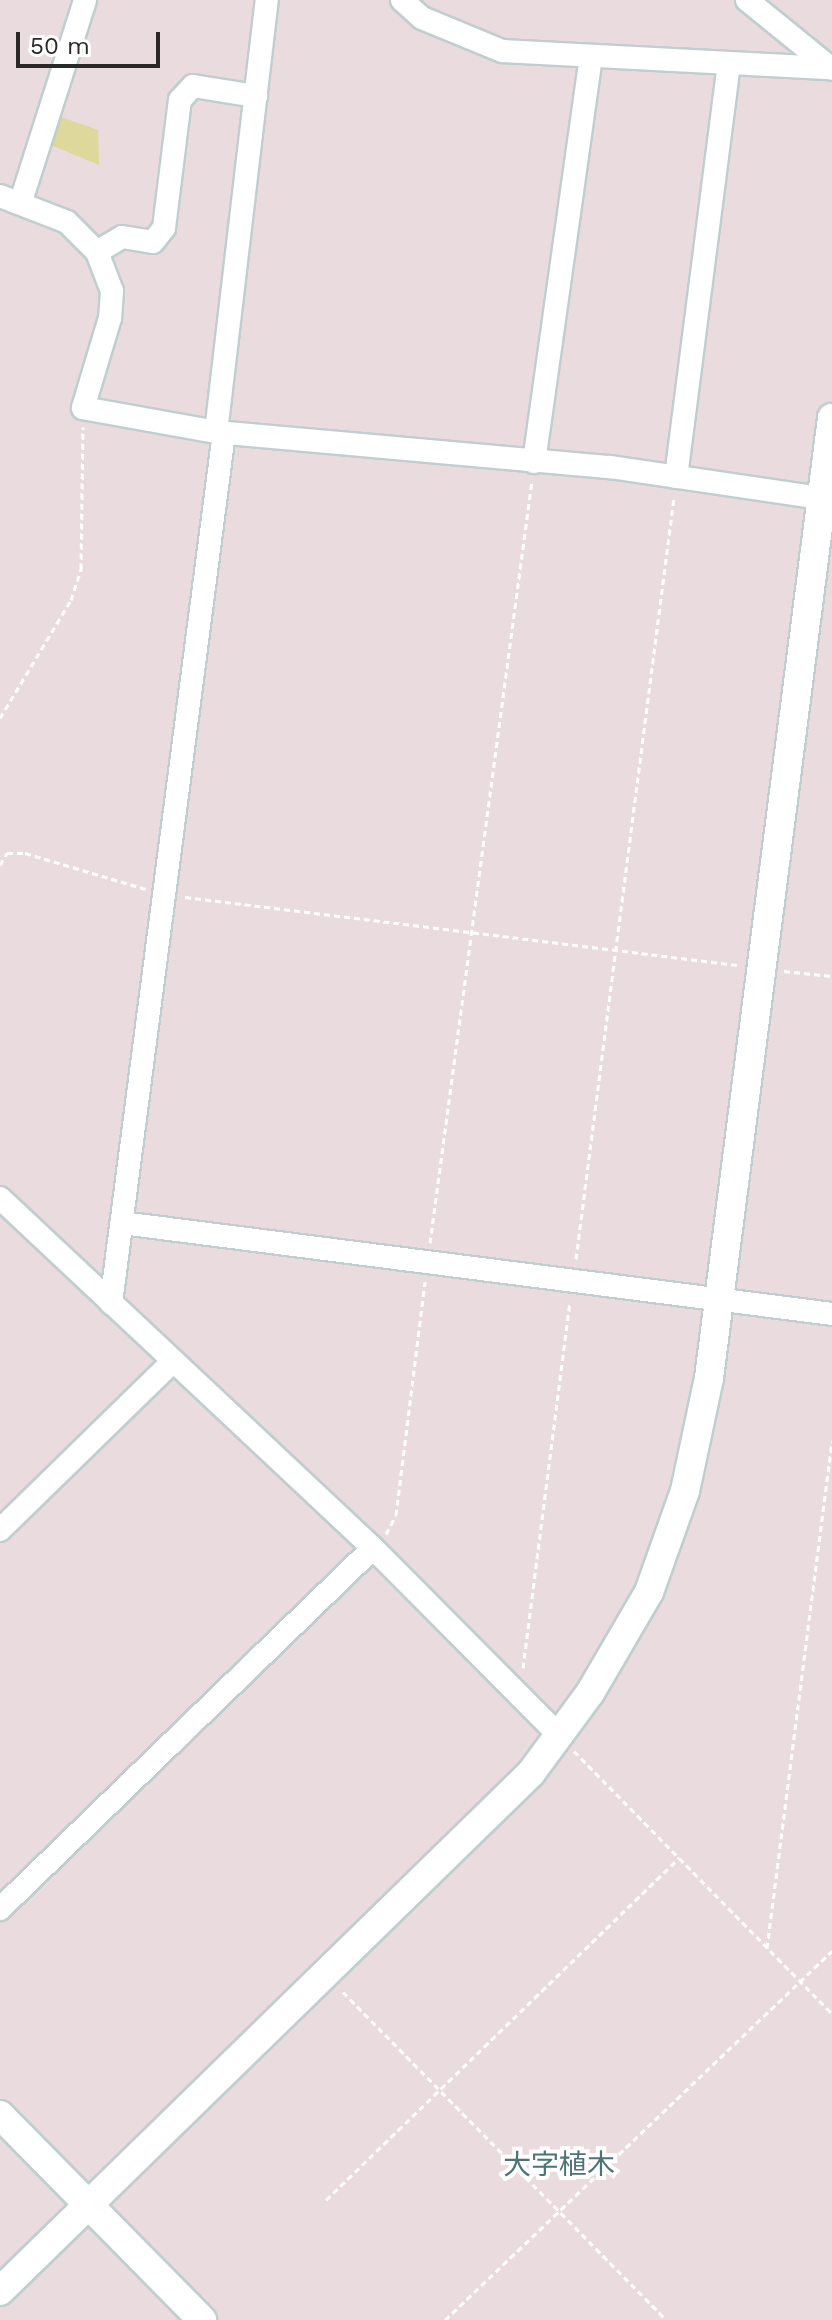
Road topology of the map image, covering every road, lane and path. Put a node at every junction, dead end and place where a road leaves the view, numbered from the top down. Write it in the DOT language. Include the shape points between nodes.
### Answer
graph roads {
  1 [pos="85,0"];
  2 [pos="267,0"];
  3 [pos="402,0"];
  4 [pos="747,0"];
  5 [pos="591,58"];
  6 [pos="729,64"];
  7 [pos="832,69"];
  8 [pos="256,96"];
  9 [pos="11,199"];
  10 [pos="97,252"];
  11 [pos="83,408"];
  12 [pos="832,418"];
  13 [pos="220,432"];
  14 [pos="534,462"];
  15 [pos="676,477"];
  16 [pos="821,498"];
  17 [pos="0,718"];
  18 [pos="0,865"];
  19 [pos="163,894"];
  20 [pos="474,930"];
  21 [pos="762,969"];
  22 [pos="832,976"];
  23 [pos="0,1198"];
  24 [pos="122,1223"];
  25 [pos="427,1262"];
  26 [pos="575,1266"];
  27 [pos="571,1298"];
  28 [pos="716,1301"];
  29 [pos="111,1303"];
  30 [pos="832,1314"];
  31 [pos="172,1362"];
  32 [pos="832,1441"];
  33 [pos="0,1530"];
  34 [pos="373,1548"];
  35 [pos="520,1696"];
  36 [pos="560,1736"];
  37 [pos="679,1858"];
  38 [pos="0,1909"];
  39 [pos="767,1948"];
  40 [pos="832,1951"];
  41 [pos="326,1975"];
  42 [pos="801,1982"];
  43 [pos="832,2014"];
  44 [pos="0,2115"];
  45 [pos="326,2200"];
  46 [pos="88,2204"];
  47 [pos="559,2211"];
  48 [pos="0,2291"];
  49 [pos="202,2320"];
  50 [pos="445,2320"];
  51 [pos="666,2320"];
  1 -- 9 [label="street"];
  2 -- 8 [label="street"];
  3 -- 5 [label="street" via="422,18 502,51"];
  4 -- 7 [label="street"];
  5 -- 6 [label="street"];
  5 -- 14 [label="street"];
  6 -- 7 [label="street"];
  6 -- 15 [label="street"];
  8 -- 10 [label="street" via="193,86 180,100 164,228 153,242 122,237"];
  8 -- 13 [label="street"];
  9 -- 10 [label="street" via="67,222"];
  10 -- 11 [label="street" via="112,291 110,318"];
  11 -- 13 [label="street"];
  11 -- 17 [label="path" via="81,569 71,600"];
  12 -- 16 [label="street"];
  13 -- 14 [label="street"];
  13 -- 19 [label="street"];
  14 -- 15 [label="street"];
  14 -- 20 [label="path"];
  15 -- 16 [label="street"];
  15 -- 26 [label="path"];
  16 -- 21 [label="street"];
  18 -- 19 [label="path" via="7,853 25,853"];
  19 -- 20 [label="path"];
  19 -- 24 [label="street"];
  20 -- 21 [label="path"];
  20 -- 25 [label="path"];
  21 -- 22 [label="path"];
  21 -- 28 [label="street"];
  23 -- 29 [label="street"];
  24 -- 25 [label="street"];
  24 -- 29 [label="street"];
  25 -- 28 [label="street"];
  25 -- 34 [label="path" via="396,1515"];
  27 -- 35 [label="path"];
  28 -- 30 [label="street"];
  28 -- 36 [label="street" via="698,1438 669,1541 649,1592"];
  29 -- 31 [label="street"];
  31 -- 33 [label="street"];
  31 -- 34 [label="street"];
  32 -- 39 [label="path"];
  34 -- 35 [label="street"];
  34 -- 38 [label="street"];
  35 -- 36 [label="street"];
  36 -- 37 [label="path"];
  36 -- 41 [label="street" via="491,1814"];
  37 -- 39 [label="path"];
  37 -- 45 [label="path"];
  39 -- 42 [label="path"];
  40 -- 42 [label="path"];
  41 -- 46 [label="street"];
  41 -- 47 [label="path"];
  42 -- 43 [label="path"];
  42 -- 47 [label="path"];
  44 -- 46 [label="street"];
  46 -- 48 [label="street"];
  46 -- 49 [label="street"];
  47 -- 50 [label="path"];
  47 -- 51 [label="path"];
}
